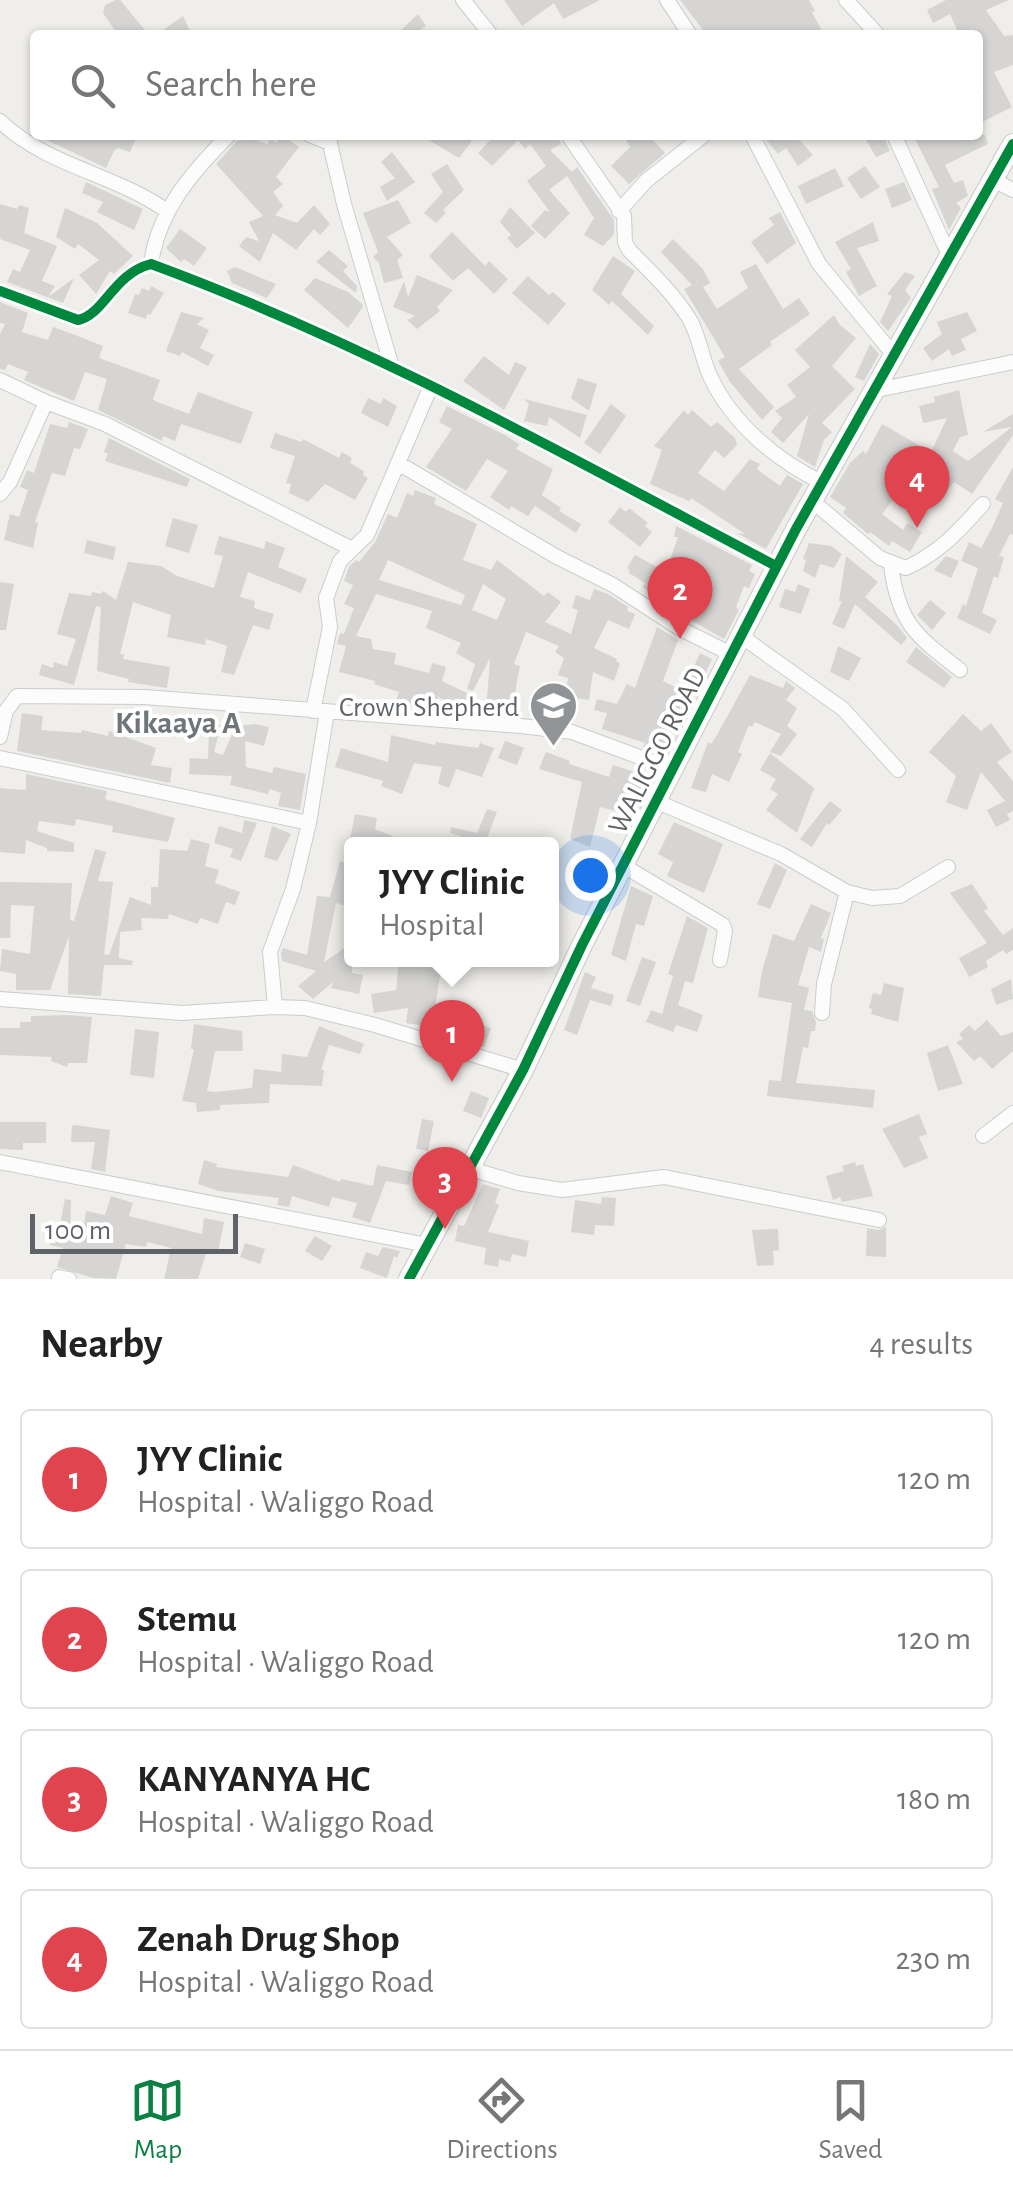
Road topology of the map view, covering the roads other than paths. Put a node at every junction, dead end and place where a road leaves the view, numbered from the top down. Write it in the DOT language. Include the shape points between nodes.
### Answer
graph roads {
  1 [pos="463,0"];
  2 [pos="666,0"];
  3 [pos="846,0"];
  4 [pos="487,30"];
  5 [pos="687,30"];
  6 [pos="873,30"];
  7 [pos="0,121"];
  8 [pos="225,140"];
  9 [pos="329,140"];
  10 [pos="571,140"];
  11 [pos="698,140"];
  12 [pos="755,140"];
  13 [pos="896,140"];
  14 [pos="1013,144"];
  15 [pos="992,180"];
  16 [pos="1013,190"];
  17 [pos="619,210"];
  18 [pos="166,211"];
  19 [pos="948,255"];
  20 [pos="150,264"];
  21 [pos="0,291"];
  22 [pos="893,354"];
  23 [pos="1013,362"];
  24 [pos="392,366"];
  25 [pos="0,380"];
  26 [pos="432,386"];
  27 [pos="872,391"];
  28 [pos="46,402"];
  29 [pos="398,463"];
  30 [pos="816,491"];
  31 [pos="0,494"];
  32 [pos="983,504"];
  33 [pos="352,549"];
  34 [pos="892,565"];
  35 [pos="776,566"];
  36 [pos="736,645"];
  37 [pos="960,670"];
  38 [pos="320,712"];
  39 [pos="0,737"];
  40 [pos="0,758"];
  41 [pos="672,769"];
  42 [pos="898,770"];
  43 [pos="655,801"];
  44 [pos="309,822"];
  45 [pos="622,865"];
  46 [pos="948,868"];
  47 [pos="847,892"];
  48 [pos="720,960"];
  49 [pos="0,1000"];
  50 [pos="275,1007"];
  51 [pos="822,1012"];
  52 [pos="523,1070"];
  53 [pos="1013,1113"];
  54 [pos="983,1136"];
  55 [pos="0,1162"];
  56 [pos="471,1169"];
  57 [pos="879,1220"];
  58 [pos="427,1245"];
  59 [pos="410,1279"];
  1 -- 4 [label="street"];
  2 -- 5 [label="street"];
  3 -- 6 [label="street"];
  7 -- 18 [label="street" via="52,156 131,188"];
  8 -- 18 [label="street"];
  9 -- 24 [label="street"];
  10 -- 17 [label="street"];
  11 -- 17 [label="street"];
  12 -- 22 [label="street" via="819,264"];
  13 -- 19 [label="street"];
  14 -- 15 [label="street, WALIGGO ROAD"];
  15 -- 16 [label="street"];
  15 -- 19 [label="street, WALIGGO ROAD"];
  17 -- 30 [label="street" via="626,246 691,323 720,392 752,433"];
  18 -- 20 [label="street"];
  19 -- 22 [label="street, WALIGGO ROAD"];
  20 -- 21 [label="street" via="134,268 88,318 78,320"];
  20 -- 24 [label="street"];
  22 -- 27 [label="street, WALIGGO ROAD"];
  23 -- 27 [label="street"];
  24 -- 26 [label="street"];
  25 -- 28 [label="street"];
  26 -- 29 [label="street"];
  26 -- 35 [label="street"];
  27 -- 30 [label="street, WALIGGO ROAD"];
  28 -- 31 [label="street"];
  28 -- 33 [label="street"];
  29 -- 33 [label="street" via="367,535"];
  29 -- 36 [label="street" via="679,628"];
  30 -- 34 [label="street"];
  30 -- 35 [label="street, WALIGGO ROAD"];
  32 -- 34 [label="street" via="932,556 906,568"];
  33 -- 38 [label="street" via="326,598 330,628"];
  34 -- 37 [label="street" via="904,619"];
  35 -- 36 [label="street, WALIGGO ROAD"];
  36 -- 41 [label="street, WALIGGO ROAD"];
  36 -- 42 [label="street" via="843,709"];
  38 -- 39 [label="street" via="144,697 17,696"];
  38 -- 41 [label="street" via="572,732"];
  38 -- 44 [label="street"];
  40 -- 44 [label="street"];
  41 -- 43 [label="street, WALIGGO ROAD"];
  43 -- 45 [label="street, WALIGGO ROAD"];
  43 -- 47 [label="street" via="781,854"];
  44 -- 50 [label="street" via="270,952"];
  45 -- 48 [label="street" via="723,925"];
  45 -- 52 [label="street, WALIGGO ROAD"];
  46 -- 47 [label="street" via="900,896"];
  47 -- 51 [label="street"];
  49 -- 50 [label="street" via="182,1013"];
  50 -- 52 [label="street" via="375,1025"];
  52 -- 56 [label="street, WALIGGO ROAD"];
  53 -- 54 [label="street"];
  55 -- 58 [label="street"];
  56 -- 57 [label="street" via="562,1190 664,1177"];
  56 -- 58 [label="street, WALIGGO ROAD"];
  58 -- 59 [label="street, WALIGGO ROAD"];
}
